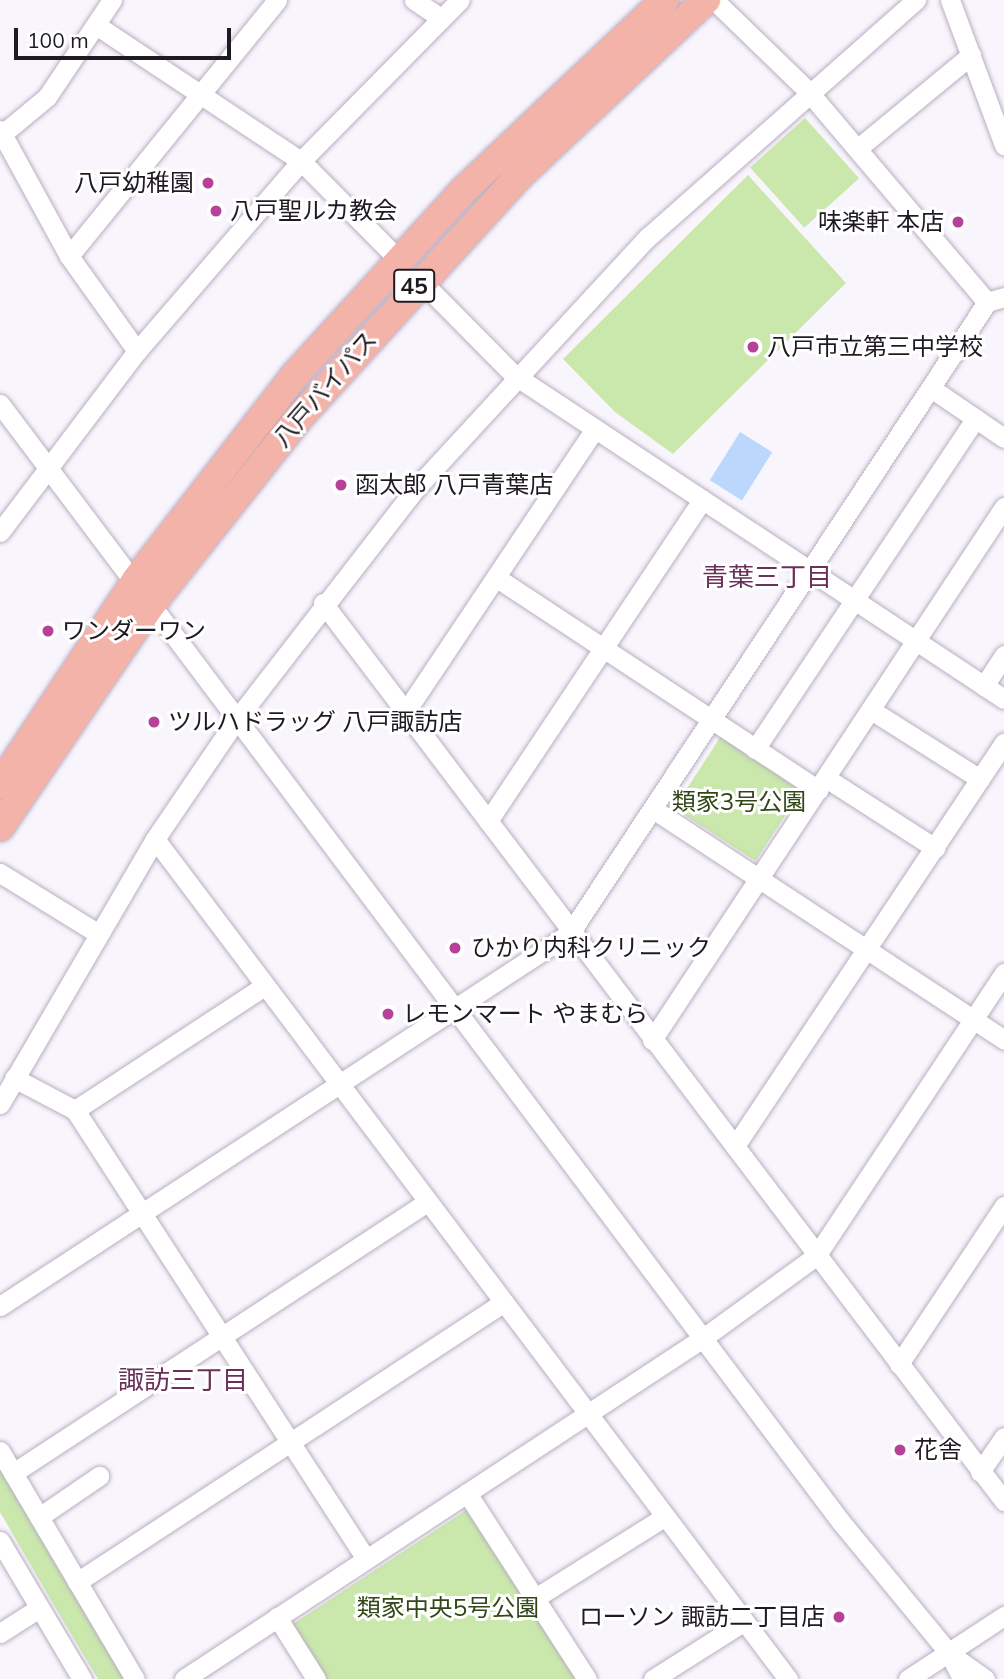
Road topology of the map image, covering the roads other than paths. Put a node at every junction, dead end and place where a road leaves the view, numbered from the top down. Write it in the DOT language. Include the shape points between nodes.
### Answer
graph roads {
  1 [pos="112,0"];
  2 [pos="277,0"];
  3 [pos="414,0"];
  4 [pos="460,0"];
  5 [pos="665,0"];
  6 [pos="706,0"];
  7 [pos="714,0"];
  8 [pos="916,0"];
  9 [pos="950,0"];
  10 [pos="441,18"];
  11 [pos="96,25"];
  12 [pos="971,55"];
  13 [pos="807,90"];
  14 [pos="202,96"];
  15 [pos="1,133"];
  16 [pos="1004,145"];
  17 [pos="857,149"];
  18 [pos="301,161"];
  19 [pos="69,256"];
  20 [pos="399,260"];
  21 [pos="420,280"];
  22 [pos="996,300"];
  23 [pos="137,351"];
  24 [pos="514,375"];
  25 [pos="931,388"];
  26 [pos="0,404"];
  27 [pos="975,419"];
  28 [pos="595,429"];
  29 [pos="1004,438"];
  30 [pos="47,467"];
  31 [pos="702,500"];
  32 [pos="1004,507"];
  33 [pos="0,532"];
  34 [pos="811,571"];
  35 [pos="497,578"];
  36 [pos="144,591"];
  37 [pos="854,599"];
  38 [pos="323,603"];
  39 [pos="916,641"];
  40 [pos="603,648"];
  41 [pos="1004,655"];
  42 [pos="984,686"];
  43 [pos="1004,699"];
  44 [pos="406,710"];
  45 [pos="871,710"];
  46 [pos="236,720"];
  47 [pos="711,721"];
  48 [pos="1004,742"];
  49 [pos="755,749"];
  50 [pos="980,779"];
  51 [pos="822,784"];
  52 [pos="0,785"];
  53 [pos="653,809"];
  54 [pos="488,821"];
  55 [pos="0,827"];
  56 [pos="155,839"];
  57 [pos="935,848"];
  58 [pos="0,873"];
  59 [pos="758,879"];
  60 [pos="97,933"];
  61 [pos="570,933"];
  62 [pos="866,948"];
  63 [pos="1004,973"];
  64 [pos="263,987"];
  65 [pos="455,1010"];
  66 [pos="973,1020"];
  67 [pos="652,1040"];
  68 [pos="1004,1040"];
  69 [pos="14,1078"];
  70 [pos="337,1086"];
  71 [pos="0,1104"];
  72 [pos="75,1110"];
  73 [pos="735,1146"];
  74 [pos="425,1203"];
  75 [pos="1004,1206"];
  76 [pos="142,1214"];
  77 [pos="816,1256"];
  78 [pos="501,1304"];
  79 [pos="0,1306"];
  80 [pos="221,1338"];
  81 [pos="704,1338"];
  82 [pos="899,1364"];
  83 [pos="586,1415"];
  84 [pos="1004,1437"];
  85 [pos="290,1443"];
  86 [pos="0,1451"];
  87 [pos="980,1472"];
  88 [pos="13,1473"];
  89 [pos="99,1476"];
  90 [pos="467,1493"];
  91 [pos="1004,1501"];
  92 [pos="39,1517"];
  93 [pos="664,1517"];
  94 [pos="0,1541"];
  95 [pos="366,1559"];
  96 [pos="78,1582"];
  97 [pos="535,1598"];
  98 [pos="39,1608"];
  99 [pos="1004,1616"];
  100 [pos="277,1618"];
  101 [pos="743,1622"];
  102 [pos="0,1633"];
  103 [pos="949,1653"];
  104 [pos="82,1679"];
  105 [pos="135,1679"];
  106 [pos="184,1679"];
  107 [pos="316,1679"];
  108 [pos="587,1679"];
  109 [pos="653,1679"];
  110 [pos="788,1679"];
  111 [pos="908,1679"];
  112 [pos="962,1679"];
  113 [pos="985,1679"];
  1 -- 11 [label="street"];
  2 -- 14 [label="street"];
  3 -- 10 [label="street"];
  4 -- 10 [label="street"];
  5 -- 20 [label="highway, 八戸バイパス / 45" via="545,109"];
  6 -- 21 [label="highway, 八戸バイパス / 45" via="596,100"];
  7 -- 13 [label="street"];
  8 -- 13 [label="street"];
  9 -- 12 [label="street"];
  10 -- 18 [label="street"];
  11 -- 14 [label="street"];
  11 -- 15 [label="street" via="47,97"];
  12 -- 16 [label="street"];
  12 -- 17 [label="street"];
  13 -- 17 [label="street"];
  13 -- 24 [label="street" via="648,237"];
  14 -- 18 [label="street"];
  14 -- 19 [label="street"];
  15 -- 19 [label="street"];
  17 -- 22 [label="street"];
  18 -- 20 [label="street"];
  18 -- 23 [label="street"];
  19 -- 23 [label="street"];
  20 -- 36 [label="highway, 八戸バイパス / 45" via="294,376"];
  21 -- 24 [label="street"];
  21 -- 36 [label="highway, 八戸バイパス / 45"];
  22 -- 25 [label="street"];
  23 -- 30 [label="street"];
  24 -- 28 [label="street"];
  24 -- 38 [label="street"];
  25 -- 27 [label="street"];
  25 -- 34 [label="street"];
  26 -- 30 [label="street"];
  27 -- 29 [label="street"];
  27 -- 37 [label="street"];
  28 -- 31 [label="street"];
  28 -- 35 [label="street"];
  30 -- 33 [label="street"];
  30 -- 36 [label="street"];
  31 -- 34 [label="street"];
  31 -- 40 [label="street"];
  32 -- 39 [label="street"];
  34 -- 37 [label="street"];
  34 -- 47 [label="street"];
  35 -- 40 [label="street"];
  35 -- 44 [label="street"];
  36 -- 46 [label="street"];
  36 -- 52 [label="highway, 八戸バイパス / 45"];
  36 -- 55 [label="highway, 八戸バイパス / 45"];
  37 -- 39 [label="street"];
  37 -- 49 [label="street"];
  38 -- 44 [label="street"];
  38 -- 46 [label="street"];
  39 -- 42 [label="street"];
  39 -- 45 [label="street"];
  40 -- 47 [label="street"];
  40 -- 54 [label="street"];
  41 -- 42 [label="street"];
  42 -- 43 [label="street"];
  44 -- 54 [label="street"];
  45 -- 50 [label="street"];
  45 -- 51 [label="street"];
  46 -- 56 [label="street"];
  46 -- 65 [label="street"];
  47 -- 49 [label="street"];
  47 -- 53 [label="street"];
  48 -- 50 [label="street"];
  49 -- 51 [label="street"];
  50 -- 57 [label="street"];
  51 -- 57 [label="street"];
  51 -- 59 [label="street"];
  53 -- 59 [label="street"];
  53 -- 61 [label="street"];
  54 -- 61 [label="street"];
  56 -- 60 [label="street"];
  56 -- 64 [label="street"];
  57 -- 62 [label="street"];
  58 -- 60 [label="street"];
  59 -- 62 [label="street"];
  59 -- 67 [label="street"];
  60 -- 69 [label="street"];
  61 -- 65 [label="street"];
  61 -- 67 [label="street"];
  62 -- 66 [label="street"];
  62 -- 73 [label="street"];
  63 -- 66 [label="street"];
  64 -- 70 [label="street"];
  64 -- 72 [label="street"];
  65 -- 70 [label="street"];
  65 -- 81 [label="street"];
  66 -- 68 [label="street"];
  66 -- 77 [label="street"];
  67 -- 73 [label="street"];
  69 -- 71 [label="street"];
  69 -- 72 [label="street"];
  70 -- 74 [label="street"];
  70 -- 76 [label="street"];
  72 -- 76 [label="street"];
  73 -- 77 [label="street"];
  74 -- 78 [label="street"];
  74 -- 80 [label="street"];
  75 -- 82 [label="street"];
  76 -- 79 [label="street"];
  76 -- 80 [label="street"];
  77 -- 81 [label="street"];
  77 -- 82 [label="street"];
  78 -- 83 [label="street"];
  78 -- 85 [label="street"];
  80 -- 85 [label="street"];
  80 -- 88 [label="street"];
  81 -- 83 [label="street"];
  81 -- 103 [label="street"];
  82 -- 87 [label="street"];
  83 -- 90 [label="street"];
  83 -- 93 [label="street"];
  84 -- 87 [label="street"];
  85 -- 95 [label="street"];
  85 -- 96 [label="street"];
  86 -- 88 [label="street"];
  87 -- 91 [label="street"];
  88 -- 92 [label="street"];
  89 -- 92 [label="street"];
  90 -- 95 [label="street"];
  90 -- 97 [label="street"];
  92 -- 96 [label="street"];
  93 -- 97 [label="street"];
  93 -- 101 [label="street"];
  94 -- 98 [label="street"];
  95 -- 100 [label="street"];
  96 -- 105 [label="street"];
  97 -- 108 [label="street"];
  98 -- 102 [label="street"];
  98 -- 104 [label="street"];
  99 -- 103 [label="street"];
  100 -- 106 [label="street"];
  100 -- 107 [label="street"];
  101 -- 109 [label="street"];
  101 -- 110 [label="street"];
  103 -- 111 [label="street"];
  103 -- 112 [label="street"];
  103 -- 113 [label="street"];
}
